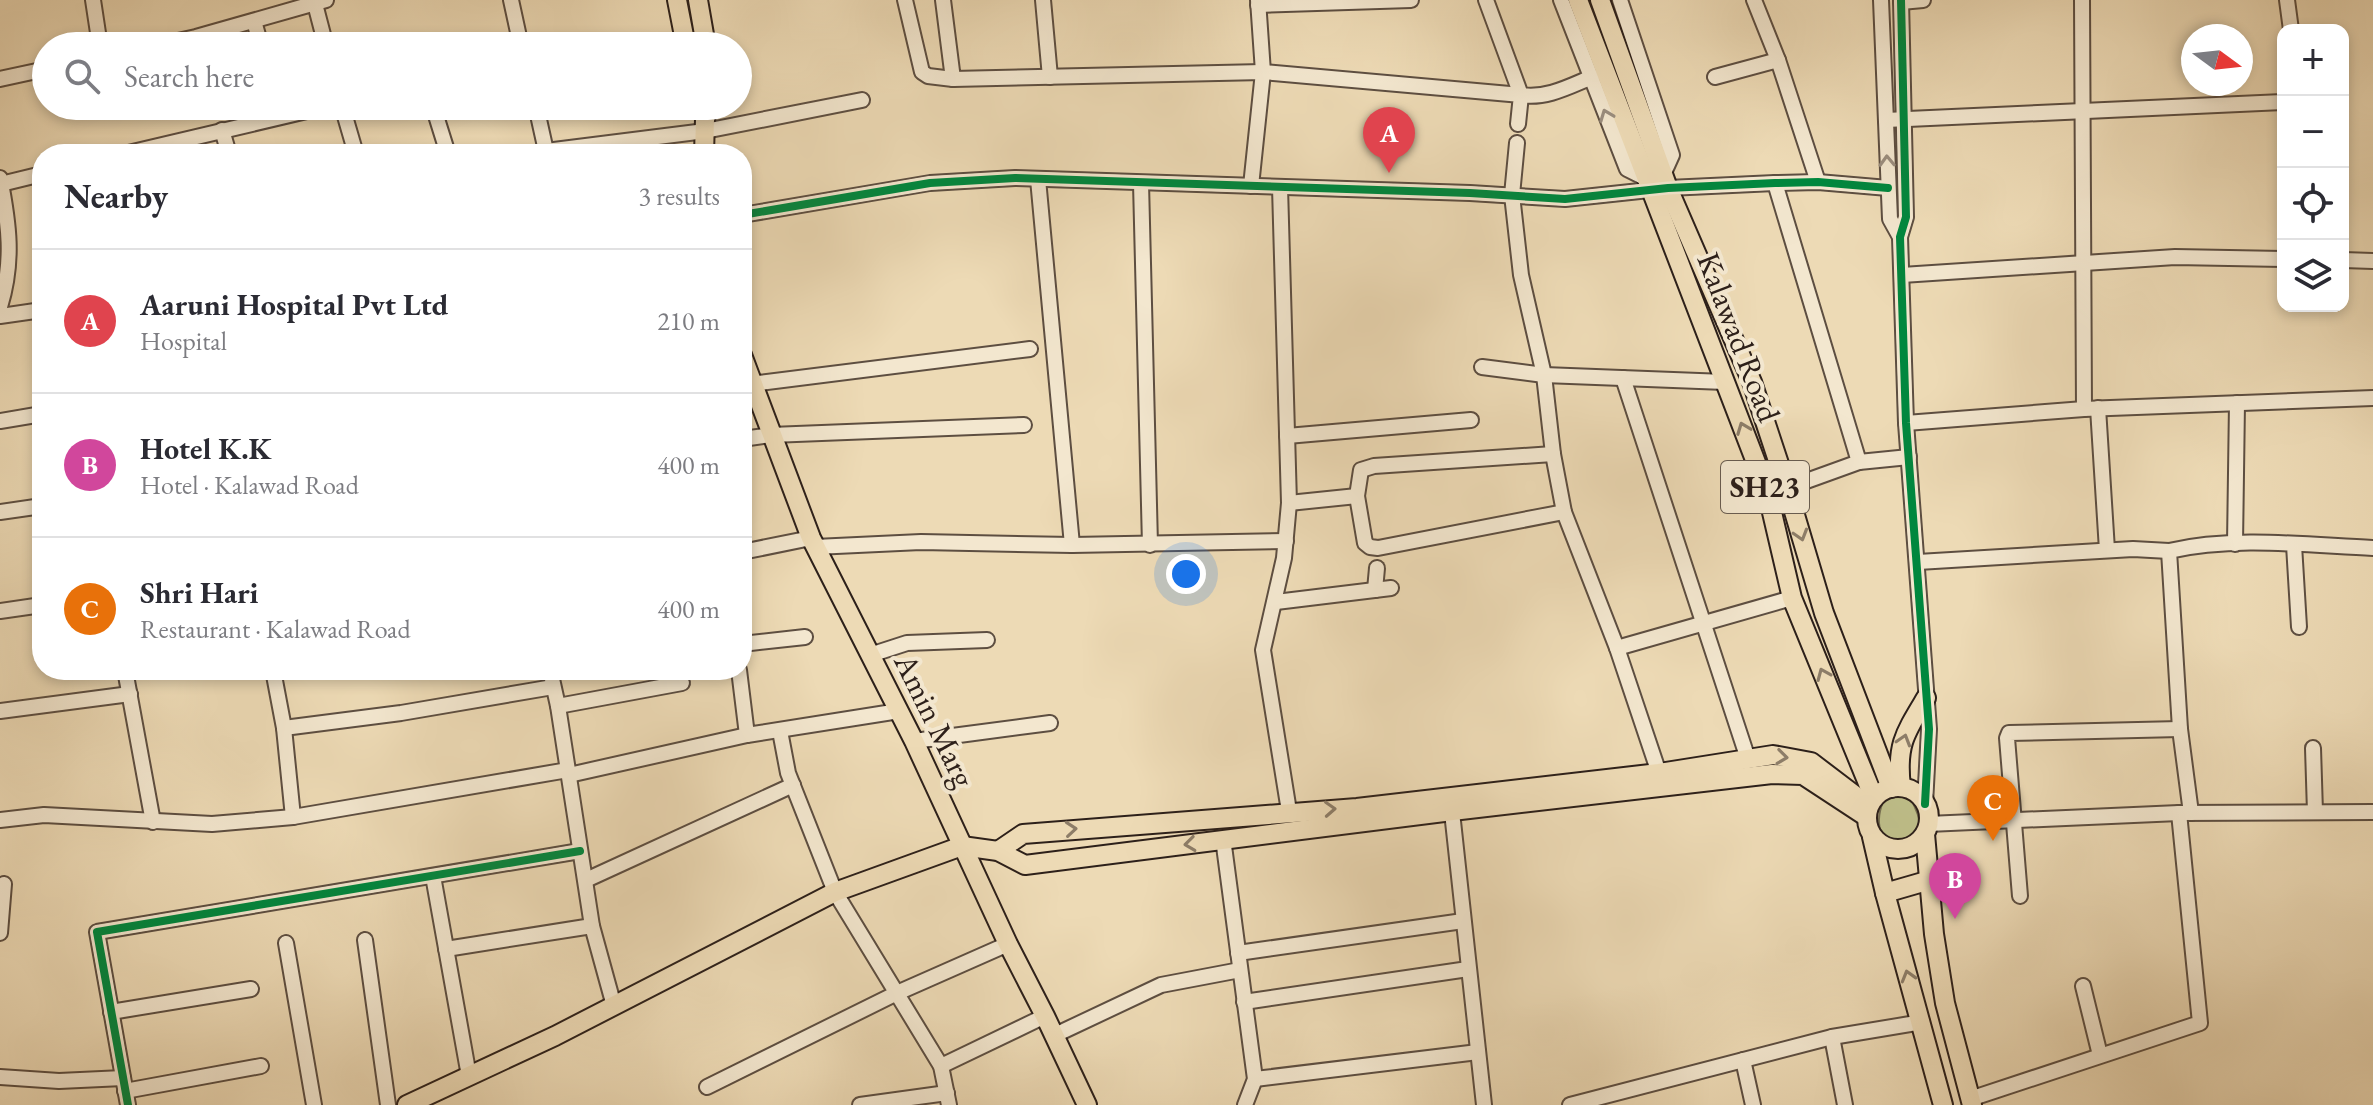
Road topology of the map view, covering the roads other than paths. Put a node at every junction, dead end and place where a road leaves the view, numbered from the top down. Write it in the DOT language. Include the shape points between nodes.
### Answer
graph roads {
  1 [pos="93,0"];
  2 [pos="511,0"];
  3 [pos="677,0"];
  4 [pos="698,0"];
  5 [pos="905,0"];
  6 [pos="943,0"];
  7 [pos="1043,0"];
  8 [pos="1411,0"];
  9 [pos="1486,0"];
  10 [pos="1561,0"];
  11 [pos="1578,0"];
  12 [pos="1600,0"];
  13 [pos="1620,0"];
  14 [pos="1754,0"];
  15 [pos="1881,0"];
  16 [pos="1923,0"];
  17 [pos="2082,0"];
  18 [pos="2287,0"];
  19 [pos="318,1"];
  20 [pos="1901,1"];
  21 [pos="1258,2"];
  22 [pos="254,21"];
  23 [pos="2290,24"];
  24 [pos="98,32"];
  25 [pos="210,32"];
  26 [pos="257,32"];
  27 [pos="324,32"];
  28 [pos="518,32"];
  29 [pos="683,32"];
  30 [pos="704,32"];
  31 [pos="1778,60"];
  32 [pos="32,72"];
  33 [pos="1263,72"];
  34 [pos="1050,77"];
  35 [pos="1592,77"];
  36 [pos="1715,77"];
  37 [pos="0,79"];
  38 [pos="953,79"];
  39 [pos="1521,95"];
  40 [pos="862,100"];
  41 [pos="2277,102"];
  42 [pos="752,111"];
  43 [pos="2083,111"];
  44 [pos="1902,118"];
  45 [pos="252,120"];
  46 [pos="346,120"];
  47 [pos="437,120"];
  48 [pos="539,120"];
  49 [pos="683,120"];
  50 [pos="705,120"];
  51 [pos="1886,120"];
  52 [pos="1518,124"];
  53 [pos="222,130"];
  54 [pos="1517,143"];
  55 [pos="185,144"];
  56 [pos="226,144"];
  57 [pos="353,144"];
  58 [pos="445,144"];
  59 [pos="544,144"];
  60 [pos="577,144"];
  61 [pos="704,144"];
  62 [pos="32,176"];
  63 [pos="1038,179"];
  64 [pos="1,181"];
  65 [pos="1818,182"];
  66 [pos="1141,183"];
  67 [pos="1656,183"];
  68 [pos="1775,183"];
  69 [pos="1251,186"];
  70 [pos="1280,187"];
  71 [pos="1888,188"];
  72 [pos="1512,195"];
  73 [pos="752,213"];
  74 [pos="5,224"];
  75 [pos="1900,237"];
  76 [pos="2277,259"];
  77 [pos="2349,260"];
  78 [pos="2373,261"];
  79 [pos="2083,263"];
  80 [pos="1902,275"];
  81 [pos="0,307"];
  82 [pos="32,311"];
  83 [pos="0,316"];
  84 [pos="1030,349"];
  85 [pos="1482,367"];
  86 [pos="752,371"];
  87 [pos="1544,375"];
  88 [pos="1623,378"];
  89 [pos="1725,382"];
  90 [pos="752,386"];
  91 [pos="2373,398"];
  92 [pos="2237,403"];
  93 [pos="2091,408"];
  94 [pos="32,416"];
  95 [pos="1471,420"];
  96 [pos="0,421"];
  97 [pos="1906,423"];
  98 [pos="1024,425"];
  99 [pos="771,435"];
  100 [pos="1287,436"];
  101 [pos="752,438"];
  102 [pos="1553,454"];
  103 [pos="1909,457"];
  104 [pos="1859,462"];
  105 [pos="1787,488"];
  106 [pos="1357,496"];
  107 [pos="1289,503"];
  108 [pos="32,507"];
  109 [pos="0,512"];
  110 [pos="1564,512"];
  111 [pos="1286,541"];
  112 [pos="813,542"];
  113 [pos="2235,544"];
  114 [pos="1072,545"];
  115 [pos="1150,545"];
  116 [pos="2294,545"];
  117 [pos="2373,548"];
  118 [pos="2107,550"];
  119 [pos="752,551"];
  120 [pos="2169,551"];
  121 [pos="1918,562"];
  122 [pos="1377,568"];
  123 [pos="1391,588"];
  124 [pos="1375,590"];
  125 [pos="1792,598"];
  126 [pos="1276,602"];
  127 [pos="32,606"];
  128 [pos="0,611"];
  129 [pos="1703,622"];
  130 [pos="2299,627"];
  131 [pos="805,637"];
  132 [pos="987,640"];
  133 [pos="752,643"];
  134 [pos="1617,648"];
  135 [pos="870,655"];
  136 [pos="127,680"];
  137 [pos="275,680"];
  138 [pos="552,680"];
  139 [pos="740,680"];
  140 [pos="682,683"];
  141 [pos="553,687"];
  142 [pos="130,694"];
  143 [pos="1926,698"];
  144 [pos="558,706"];
  145 [pos="0,711"];
  146 [pos="899,711"];
  147 [pos="1050,723"];
  148 [pos="284,728"];
  149 [pos="2180,729"];
  150 [pos="780,731"];
  151 [pos="747,735"];
  152 [pos="914,741"];
  153 [pos="2313,748"];
  154 [pos="1748,759"];
  155 [pos="569,773"];
  156 [pos="1659,773"];
  157 [pos="793,785"];
  158 [pos="1896,788"];
  159 [pos="1451,803"];
  160 [pos="1925,804"];
  161 [pos="1870,808"];
  162 [pos="1289,811"];
  163 [pos="2315,812"];
  164 [pos="2373,812"];
  165 [pos="2185,813"];
  166 [pos="293,817"];
  167 [pos="0,820"];
  168 [pos="153,822"];
  169 [pos="2015,822"];
  170 [pos="1926,829"];
  171 [pos="1872,837"];
  172 [pos="962,846"];
  173 [pos="1224,846"];
  174 [pos="580,851"];
  175 [pos="998,851"];
  176 [pos="433,876"];
  177 [pos="586,880"];
  178 [pos="1930,880"];
  179 [pos="4,884"];
  180 [pos="835,892"];
  181 [pos="1885,893"];
  182 [pos="2020,896"];
  183 [pos="1463,921"];
  184 [pos="592,926"];
  185 [pos="0,933"];
  186 [pos="365,940"];
  187 [pos="286,943"];
  188 [pos="1008,944"];
  189 [pos="446,949"];
  190 [pos="1238,953"];
  191 [pos="1468,969"];
  192 [pos="1240,970"];
  193 [pos="2083,986"];
  194 [pos="251,989"];
  195 [pos="897,993"];
  196 [pos="1244,1002"];
  197 [pos="614,1006"];
  198 [pos="111,1012"];
  199 [pos="1045,1016"];
  200 [pos="1922,1022"];
  201 [pos="1055,1035"];
  202 [pos="1832,1037"];
  203 [pos="1478,1052"];
  204 [pos="2100,1055"];
  205 [pos="1743,1060"];
  206 [pos="261,1066"];
  207 [pos="941,1066"];
  208 [pos="469,1076"];
  209 [pos="0,1077"];
  210 [pos="1255,1079"];
  211 [pos="707,1087"];
  212 [pos="125,1091"];
  213 [pos="948,1099"];
  214 [pos="430,1100"];
  215 [pos="1971,1102"];
  216 [pos="1576,1104"];
  217 [pos="314,1105"];
  218 [pos="388,1105"];
  219 [pos="407,1105"];
  220 [pos="860,1105"];
  221 [pos="1087,1105"];
  222 [pos="1245,1105"];
  223 [pos="1484,1105"];
  224 [pos="1753,1105"];
  225 [pos="1845,1105"];
  226 [pos="1943,1105"];
  1 -- 24 [label="street"];
  2 -- 28 [label="street"];
  3 -- 29 [label="main road"];
  4 -- 30 [label="main road"];
  5 -- 38 [label="street" via="922,72"];
  6 -- 38 [label="street"];
  7 -- 34 [label="street"];
  8 -- 21 [label="street"];
  9 -- 39 [label="street"];
  10 -- 35 [label="street, Kalawad Road / SH23"];
  11 -- 67 [label="main road" via="1635,153"];
  12 -- 67 [label="main road" via="1655,153"];
  13 -- 67 [label="street, Kalawad Road / SH23" via="1672,155"];
  14 -- 31 [label="street"];
  15 -- 51 [label="street"];
  16 -- 20 [label="street"];
  17 -- 43 [label="street"];
  18 -- 23 [label="street"];
  19 -- 22 [label="street"];
  19 -- 27 [label="street"];
  20 -- 44 [label="street"];
  21 -- 33 [label="street"];
  22 -- 25 [label="street"];
  22 -- 26 [label="street"];
  31 -- 36 [label="street"];
  31 -- 65 [label="street"];
  32 -- 37 [label="street"];
  33 -- 34 [label="street"];
  33 -- 39 [label="street"];
  33 -- 69 [label="street"];
  34 -- 38 [label="street"];
  35 -- 39 [label="street" via="1547,95"];
  67 -- 35 [label="street, Kalawad Road / SH23, one-way" via="1627,169"];
  39 -- 52 [label="street"];
  40 -- 42 [label="street"];
  41 -- 43 [label="street"];
  43 -- 44 [label="street"];
  43 -- 79 [label="street"];
  44 -- 51 [label="street"];
  44 -- 75 [label="street" via="1906,217"];
  45 -- 53 [label="street"];
  46 -- 57 [label="street"];
  47 -- 58 [label="street"];
  48 -- 59 [label="street"];
  49 -- 60 [label="street"];
  50 -- 61 [label="main road"];
  71 -- 51 [label="street, one-way"];
  53 -- 55 [label="street"];
  53 -- 56 [label="street"];
  54 -- 72 [label="street"];
  62 -- 64 [label="street"];
  63 -- 66 [label="street"];
  63 -- 73 [label="street" via="930,183"];
  63 -- 114 [label="street"];
  64 -- 74 [label="street"];
  65 -- 68 [label="street"];
  65 -- 71 [label="street"];
  66 -- 69 [label="street"];
  66 -- 115 [label="street"];
  67 -- 68 [label="street"];
  67 -- 72 [label="street" via="1565,199"];
  67 -- 89 [label="main road, Kalawad Road / SH23"];
  67 -- 105 [label="main road, Kalawad Road / SH23" via="1752,382"];
  68 -- 104 [label="street"];
  69 -- 70 [label="street"];
  70 -- 72 [label="street"];
  70 -- 100 [label="street"];
  71 -- 75 [label="street" via="1890,219"];
  72 -- 87 [label="street" via="1521,275"];
  74 -- 81 [label="street" via="8,280"];
  75 -- 80 [label="street"];
  76 -- 79 [label="street" via="2175,257"];
  77 -- 78 [label="street"];
  79 -- 80 [label="street"];
  79 -- 93 [label="street"];
  80 -- 97 [label="street"];
  82 -- 83 [label="street"];
  84 -- 86 [label="street"];
  85 -- 87 [label="street"];
  87 -- 88 [label="street"];
  87 -- 102 [label="street"];
  88 -- 89 [label="street"];
  88 -- 129 [label="street"];
  125 -- 89 [label="main road, Kalawad Road / SH23, one-way" via="1767,491"];
  90 -- 99 [label="main road, Amin Marg"];
  91 -- 92 [label="street"];
  92 -- 93 [label="street"];
  92 -- 113 [label="street"];
  93 -- 97 [label="street"];
  93 -- 118 [label="street"];
  94 -- 96 [label="street"];
  95 -- 100 [label="street"];
  97 -- 103 [label="street"];
  98 -- 99 [label="street"];
  99 -- 101 [label="street"];
  99 -- 112 [label="main road, Amin Marg"];
  100 -- 107 [label="street"];
  102 -- 106 [label="street" via="1374,466 1361,470"];
  102 -- 110 [label="street"];
  103 -- 104 [label="street"];
  103 -- 121 [label="street"];
  104 -- 105 [label="street"];
  105 -- 158 [label="main road, Kalawad Road / SH23, one-way" via="1824,613"];
  106 -- 107 [label="street"];
  106 -- 110 [label="street" via="1365,543 1378,548"];
  107 -- 111 [label="street"];
  108 -- 109 [label="street"];
  110 -- 134 [label="street"];
  111 -- 115 [label="street"];
  111 -- 126 [label="street"];
  112 -- 114 [label="street"];
  112 -- 119 [label="street"];
  112 -- 135 [label="main road, Amin Marg"];
  113 -- 116 [label="street"];
  113 -- 120 [label="street"];
  114 -- 115 [label="street"];
  116 -- 117 [label="street"];
  116 -- 130 [label="street"];
  118 -- 120 [label="street"];
  118 -- 121 [label="street"];
  120 -- 149 [label="street"];
  121 -- 143 [label="street"];
  122 -- 124 [label="street"];
  123 -- 124 [label="street"];
  124 -- 126 [label="street"];
  125 -- 129 [label="street"];
  161 -- 125 [label="main road, Kalawad Road / SH23, one-way"];
  126 -- 162 [label="street" via="1263,650"];
  127 -- 128 [label="street"];
  129 -- 134 [label="street"];
  129 -- 154 [label="street"];
  131 -- 133 [label="street"];
  132 -- 135 [label="street" via="907,643"];
  134 -- 156 [label="street"];
  135 -- 146 [label="main road, Amin Marg"];
  136 -- 142 [label="street"];
  137 -- 148 [label="street"];
  138 -- 141 [label="street"];
  139 -- 151 [label="street"];
  140 -- 144 [label="street"];
  141 -- 144 [label="street"];
  141 -- 148 [label="street"];
  142 -- 145 [label="street"];
  142 -- 168 [label="street"];
  158 -- 143 [label="main road, one-way" via="1903,735"];
  143 -- 160 [label="street" via="1930,740"];
  144 -- 155 [label="street"];
  146 -- 150 [label="street"];
  146 -- 152 [label="main road, Amin Marg"];
  147 -- 152 [label="street"];
  148 -- 166 [label="street"];
  149 -- 165 [label="street"];
  149 -- 169 [label="street" via="2009,733"];
  150 -- 151 [label="street"];
  150 -- 157 [label="street"];
  151 -- 155 [label="street"];
  152 -- 172 [label="main road, Amin Marg"];
  153 -- 163 [label="street"];
  154 -- 156 [label="main road"];
  154 -- 161 [label="main road, one-way" via="1773,755 1811,762"];
  155 -- 166 [label="street"];
  155 -- 174 [label="street"];
  156 -- 159 [label="main road"];
  157 -- 177 [label="street"];
  157 -- 180 [label="street"];
  158 -- 160 [label="main road" via="1919,796"];
  158 -- 161 [label="main road"];
  159 -- 161 [label="main road" via="1772,774 1803,775"];
  162 -- 159 [label="main road, one-way"];
  159 -- 175 [label="main road, one-way" via="1025,865"];
  159 -- 183 [label="street"];
  160 -- 170 [label="main road"];
  161 -- 171 [label="main road"];
  175 -- 162 [label="main road, one-way" via="1023,834"];
  163 -- 164 [label="street"];
  163 -- 165 [label="street"];
  165 -- 169 [label="street"];
  165 -- 204 [label="street" via="2200,1023"];
  166 -- 168 [label="street" via="212,824"];
  167 -- 168 [label="street" via="44,815"];
  169 -- 170 [label="street"];
  169 -- 182 [label="street"];
  170 -- 171 [label="main road" via="1909,847 1899,849"];
  170 -- 178 [label="main road"];
  171 -- 181 [label="main road"];
  172 -- 175 [label="main road"];
  172 -- 180 [label="main road"];
  172 -- 188 [label="main road, Amin Marg"];
  173 -- 190 [label="street"];
  174 -- 176 [label="street"];
  174 -- 177 [label="street"];
  176 -- 189 [label="street"];
  176 -- 198 [label="street" via="97,932"];
  177 -- 184 [label="street"];
  178 -- 181 [label="main road"];
  178 -- 215 [label="main road" via="1945,1003"];
  179 -- 185 [label="street"];
  180 -- 195 [label="street"];
  180 -- 197 [label="main road"];
  200 -- 181 [label="main road, one-way"];
  183 -- 190 [label="street"];
  183 -- 191 [label="street"];
  184 -- 189 [label="street"];
  184 -- 197 [label="street"];
  186 -- 218 [label="street"];
  187 -- 217 [label="street"];
  188 -- 195 [label="street"];
  188 -- 199 [label="main road, Amin Marg"];
  189 -- 208 [label="street"];
  190 -- 192 [label="street"];
  191 -- 196 [label="street"];
  191 -- 203 [label="street"];
  192 -- 196 [label="street"];
  192 -- 201 [label="street" via="1161,985"];
  193 -- 204 [label="street"];
  194 -- 198 [label="street"];
  195 -- 207 [label="street"];
  195 -- 211 [label="street"];
  196 -- 210 [label="street"];
  197 -- 208 [label="main road"];
  198 -- 212 [label="street"];
  199 -- 201 [label="main road, Amin Marg"];
  199 -- 207 [label="street"];
  200 -- 202 [label="street"];
  200 -- 226 [label="main road"];
  201 -- 221 [label="main road, Amin Marg"];
  202 -- 205 [label="street"];
  202 -- 225 [label="street"];
  203 -- 210 [label="street"];
  203 -- 223 [label="street"];
  204 -- 215 [label="street"];
  205 -- 216 [label="street"];
  205 -- 224 [label="street"];
  206 -- 212 [label="street"];
  207 -- 213 [label="street"];
  208 -- 214 [label="main road"];
  209 -- 212 [label="street"];
  210 -- 222 [label="street"];
  213 -- 220 [label="street"];
  214 -- 219 [label="main road"];
}
